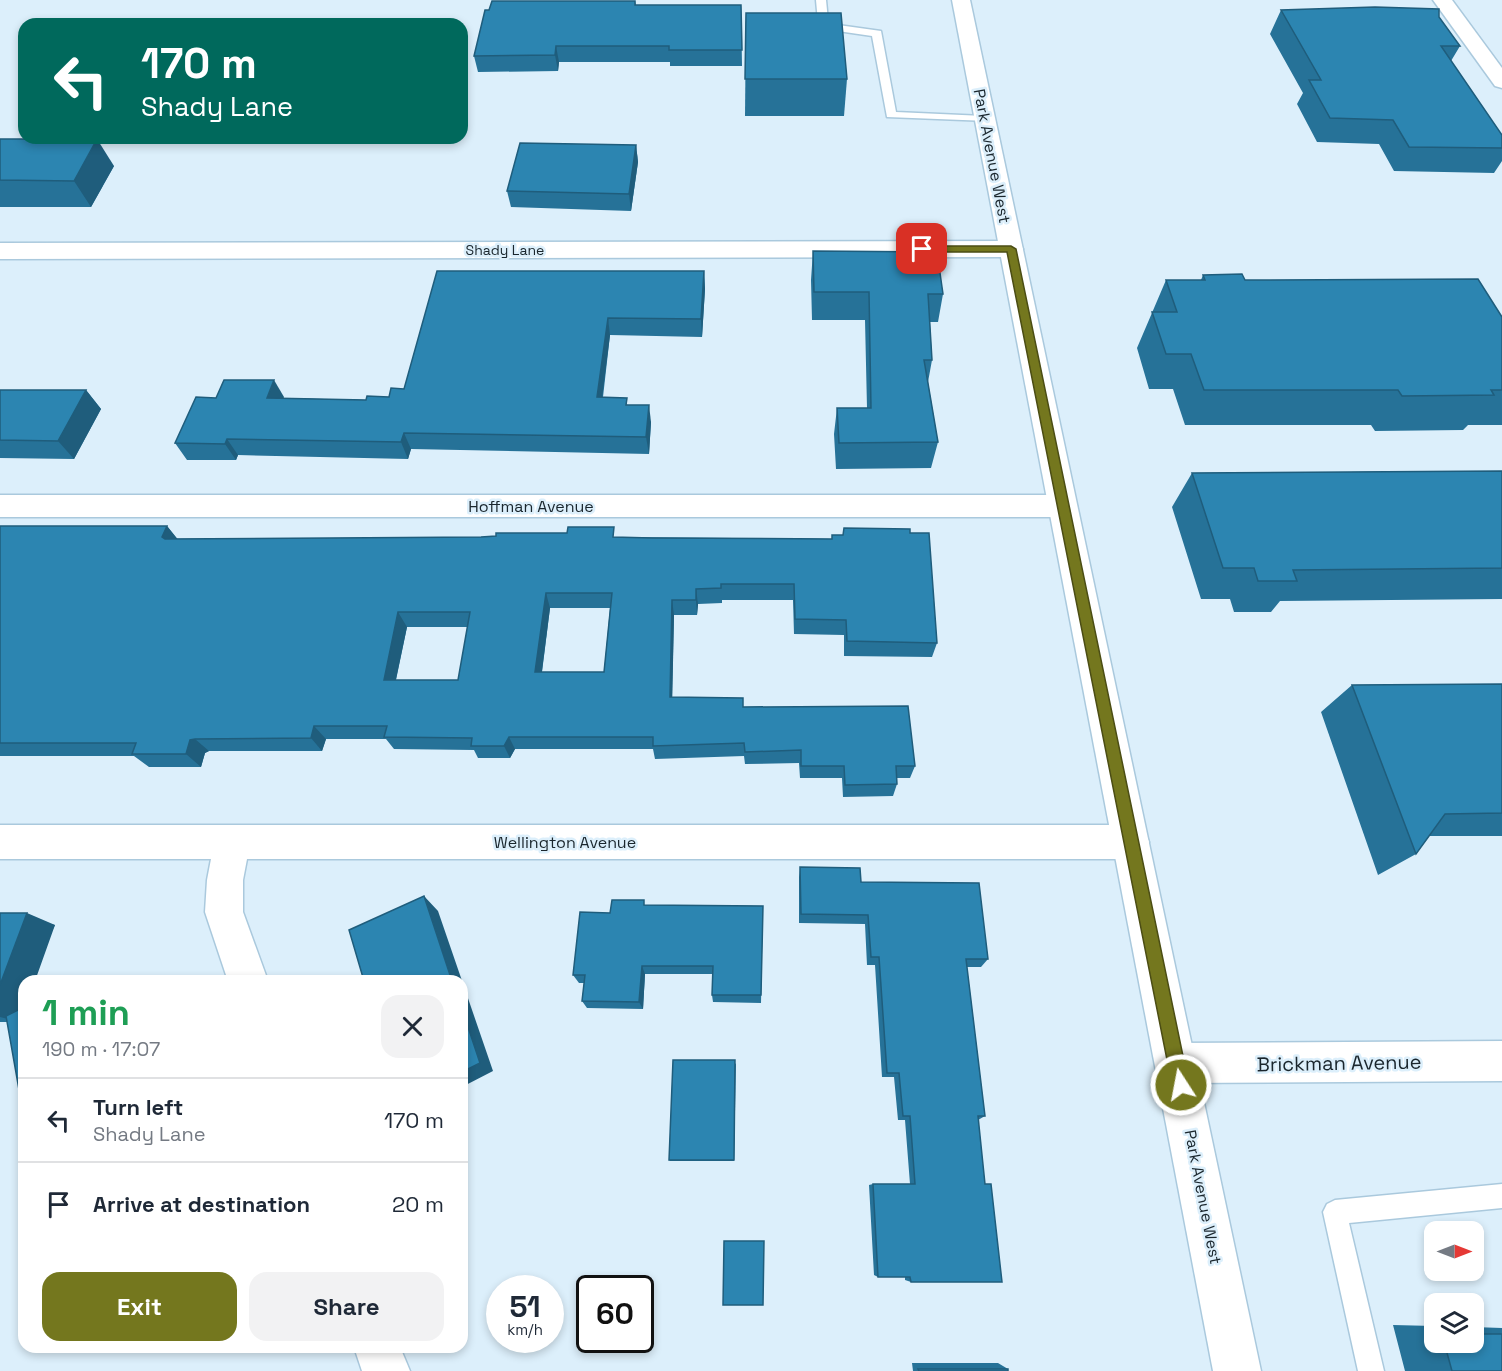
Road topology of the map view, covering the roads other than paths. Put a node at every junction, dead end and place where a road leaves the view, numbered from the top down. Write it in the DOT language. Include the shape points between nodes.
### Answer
graph roads {
  1 [pos="821,0"];
  2 [pos="961,0"];
  3 [pos="1442,0"];
  4 [pos="1502,82"];
  5 [pos="984,118"];
  6 [pos="1011,249"];
  7 [pos="0,251"];
  8 [pos="0,506"];
  9 [pos="1062,506"];
  10 [pos="0,842"];
  11 [pos="232,842"];
  12 [pos="1131,842"];
  13 [pos="246,975"];
  14 [pos="1502,1061"];
  15 [pos="1177,1063"];
  16 [pos="1502,1196"];
  17 [pos="379,1353"];
  18 [pos="386,1371"];
  19 [pos="1237,1371"];
  20 [pos="1371,1371"];
  1 -- 5 [label="lane" via="823,22 828,27 877,33 891,115"];
  2 -- 5 [label="street, Park Avenue West"];
  3 -- 4 [label="street"];
  5 -- 6 [label="street, Park Avenue West"];
  6 -- 7 [label="street, Shady Lane"];
  6 -- 9 [label="street, Park Avenue West"];
  8 -- 9 [label="street, Hoffman Avenue"];
  9 -- 12 [label="street, Park Avenue West"];
  10 -- 11 [label="street, Wellington Avenue"];
  11 -- 12 [label="street, Wellington Avenue"];
  11 -- 13 [label="street" via="224,912"];
  12 -- 15 [label="street, Park Avenue West"];
  14 -- 15 [label="street, Brickman Avenue"];
  15 -- 19 [label="street, Park Avenue West"];
  16 -- 20 [label="lane" via="1335,1212"];
  17 -- 18 [label="street"];
}
